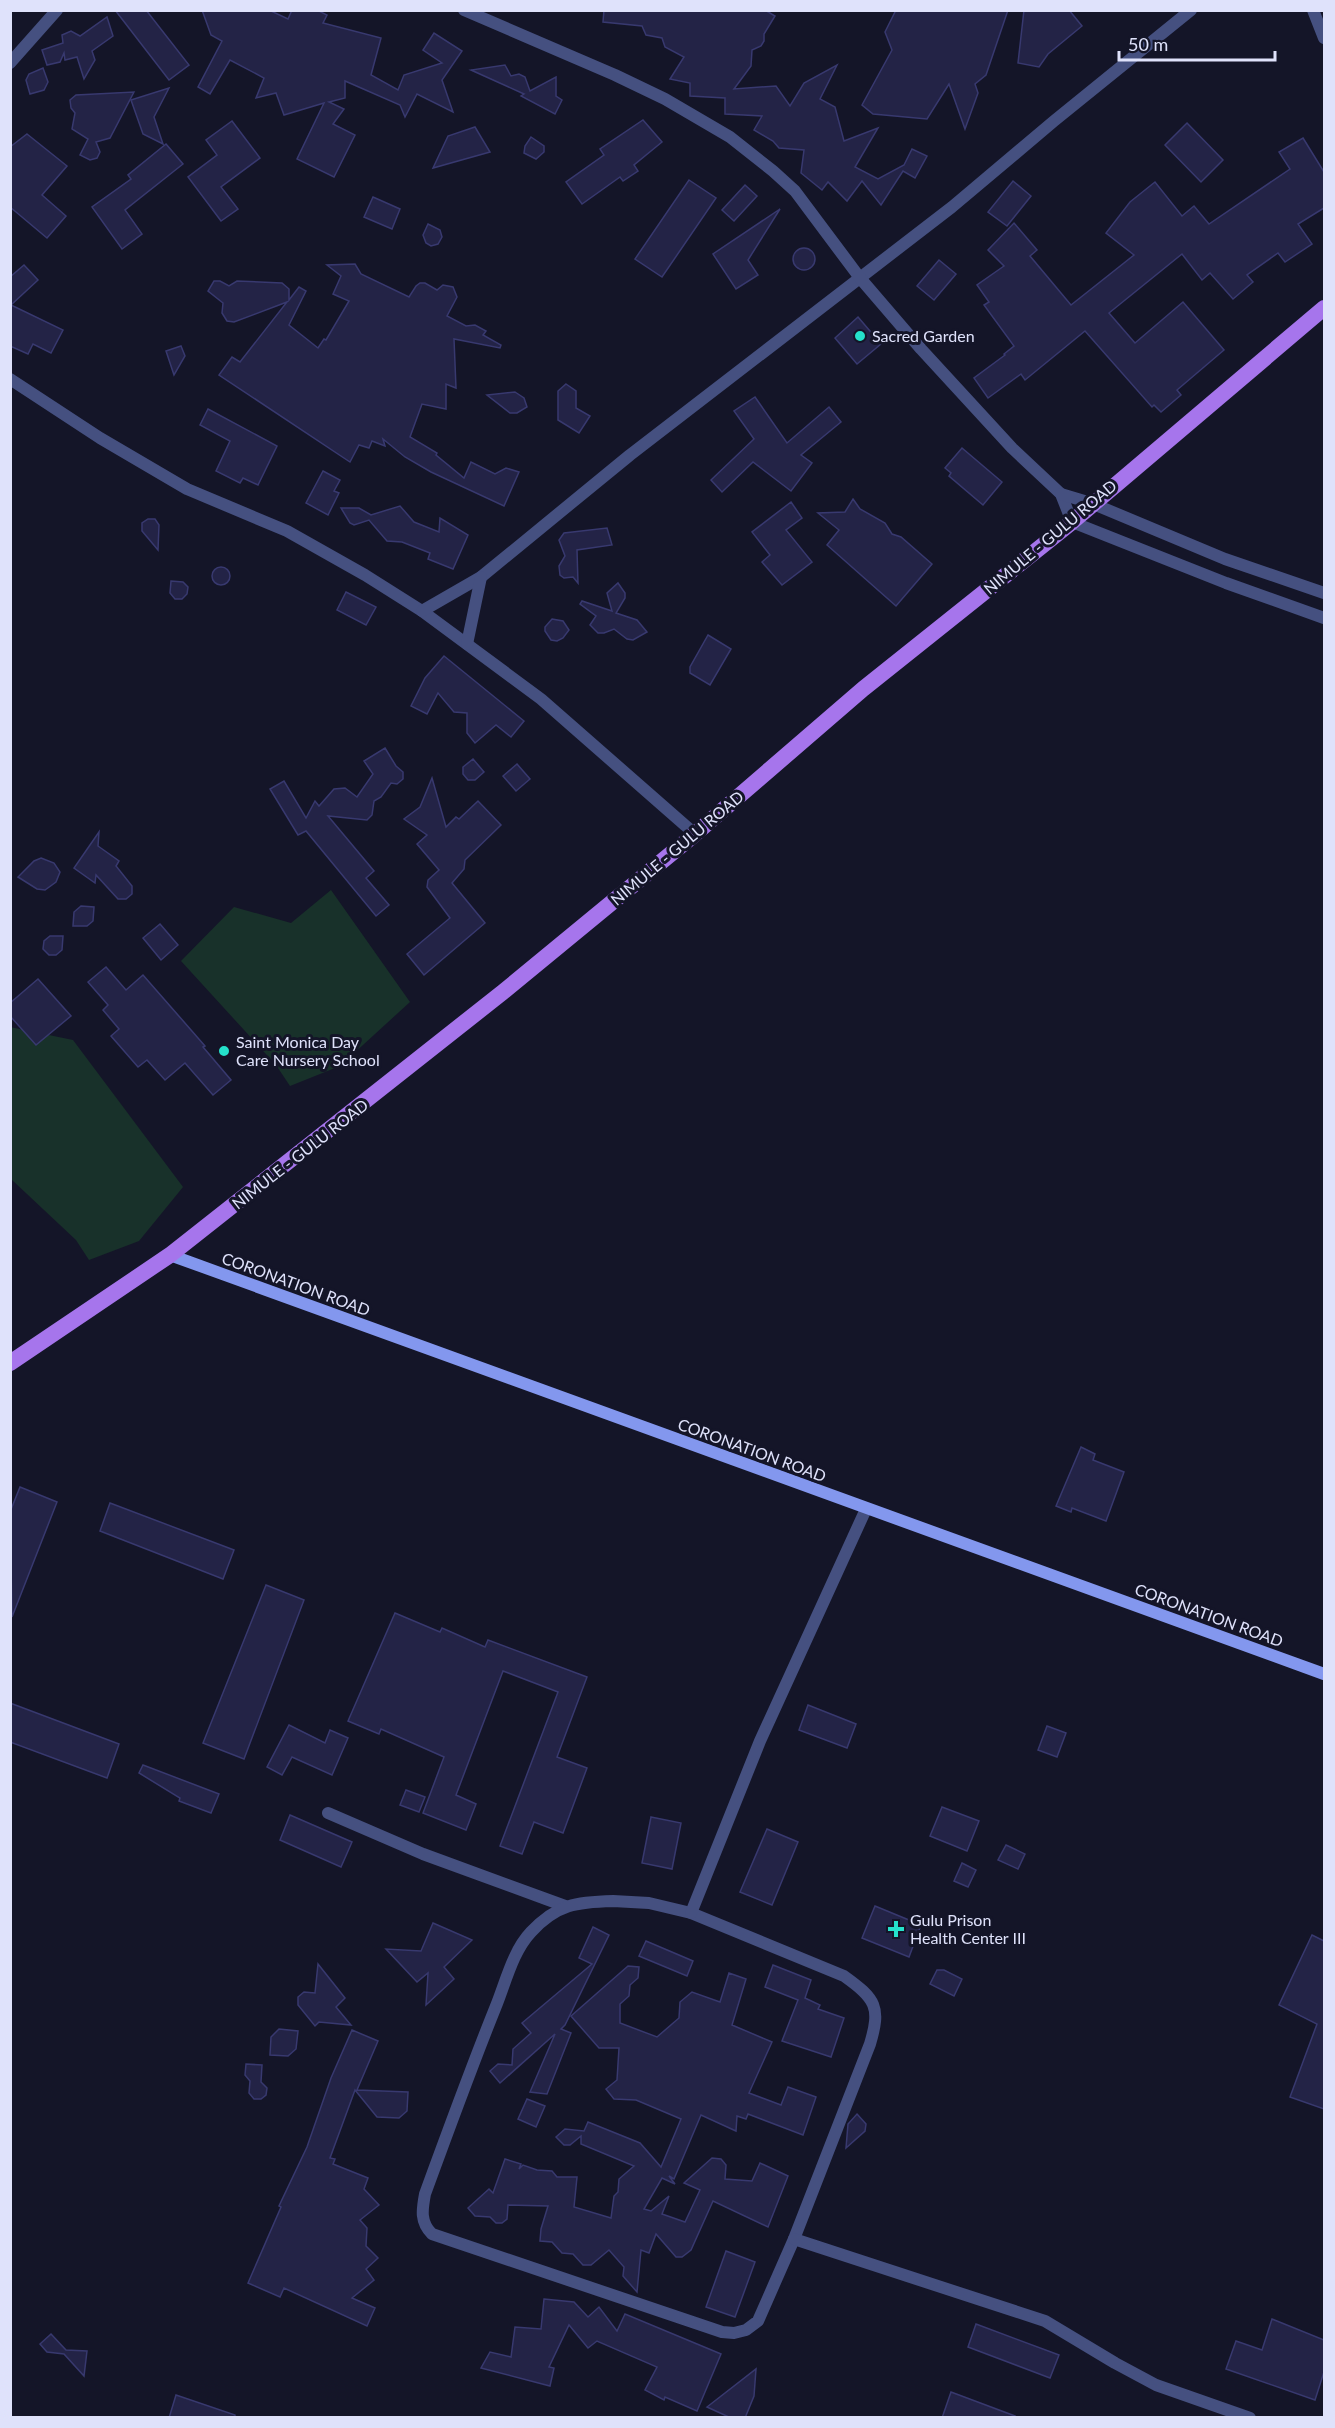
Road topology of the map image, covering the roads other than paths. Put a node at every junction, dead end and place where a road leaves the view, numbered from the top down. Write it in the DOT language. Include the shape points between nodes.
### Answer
graph roads {
  1 [pos="57,10"];
  2 [pos="464,10"];
  3 [pos="1191,10"];
  4 [pos="1313,10"];
  5 [pos="1324,38"];
  6 [pos="10,63"];
  7 [pos="860,278"];
  8 [pos="1324,308"];
  9 [pos="10,379"];
  10 [pos="1061,494"];
  11 [pos="1091,503"];
  12 [pos="1072,522"];
  13 [pos="481,577"];
  14 [pos="1324,593"];
  15 [pos="422,610"];
  16 [pos="1324,618"];
  17 [pos="467,644"];
  18 [pos="695,834"];
  19 [pos="170,1255"];
  20 [pos="10,1363"];
  21 [pos="866,1509"];
  22 [pos="1324,1674"];
  23 [pos="328,1813"];
  24 [pos="566,1906"];
  25 [pos="691,1913"];
  26 [pos="794,2240"];
  27 [pos="1250,2418"];
  1 -- 6 [label="street"];
  2 -- 7 [label="street" via="635,84 729,137 795,191"];
  3 -- 7 [label="street"];
  4 -- 5 [label="street"];
  7 -- 10 [label="street" via="1012,448"];
  7 -- 13 [label="street" via="630,455"];
  8 -- 11 [label="main road, NIMULE - GULU ROAD"];
  9 -- 15 [label="street" via="187,489 287,531"];
  10 -- 11 [label="street"];
  10 -- 12 [label="street"];
  11 -- 12 [label="main road, NIMULE - GULU ROAD"];
  11 -- 14 [label="street" via="1225,559"];
  12 -- 16 [label="street"];
  12 -- 18 [label="main road, NIMULE - GULU ROAD" via="863,689"];
  13 -- 15 [label="street"];
  13 -- 17 [label="street"];
  15 -- 17 [label="street"];
  17 -- 18 [label="street" via="541,699"];
  18 -- 19 [label="main road, NIMULE - GULU ROAD" via="503,992"];
  19 -- 20 [label="main road, NIMULE - GULU ROAD"];
  19 -- 21 [label="main road, CORONATION ROAD"];
  21 -- 22 [label="main road, CORONATION ROAD"];
  21 -- 25 [label="street" via="760,1741"];
  23 -- 24 [label="street" via="440,1860"];
  24 -- 25 [label="street" via="581,1902 649,1903"];
  24 -- 26 [label="street" via="544,1920 520,1947 425,2194 422,2215 426,2229 443,2238 734,2333 758,2321"];
  25 -- 26 [label="street" via="844,1977 860,1988 876,2008 870,2044"];
  26 -- 27 [label="street" via="1045,2321 1156,2385"];
}
